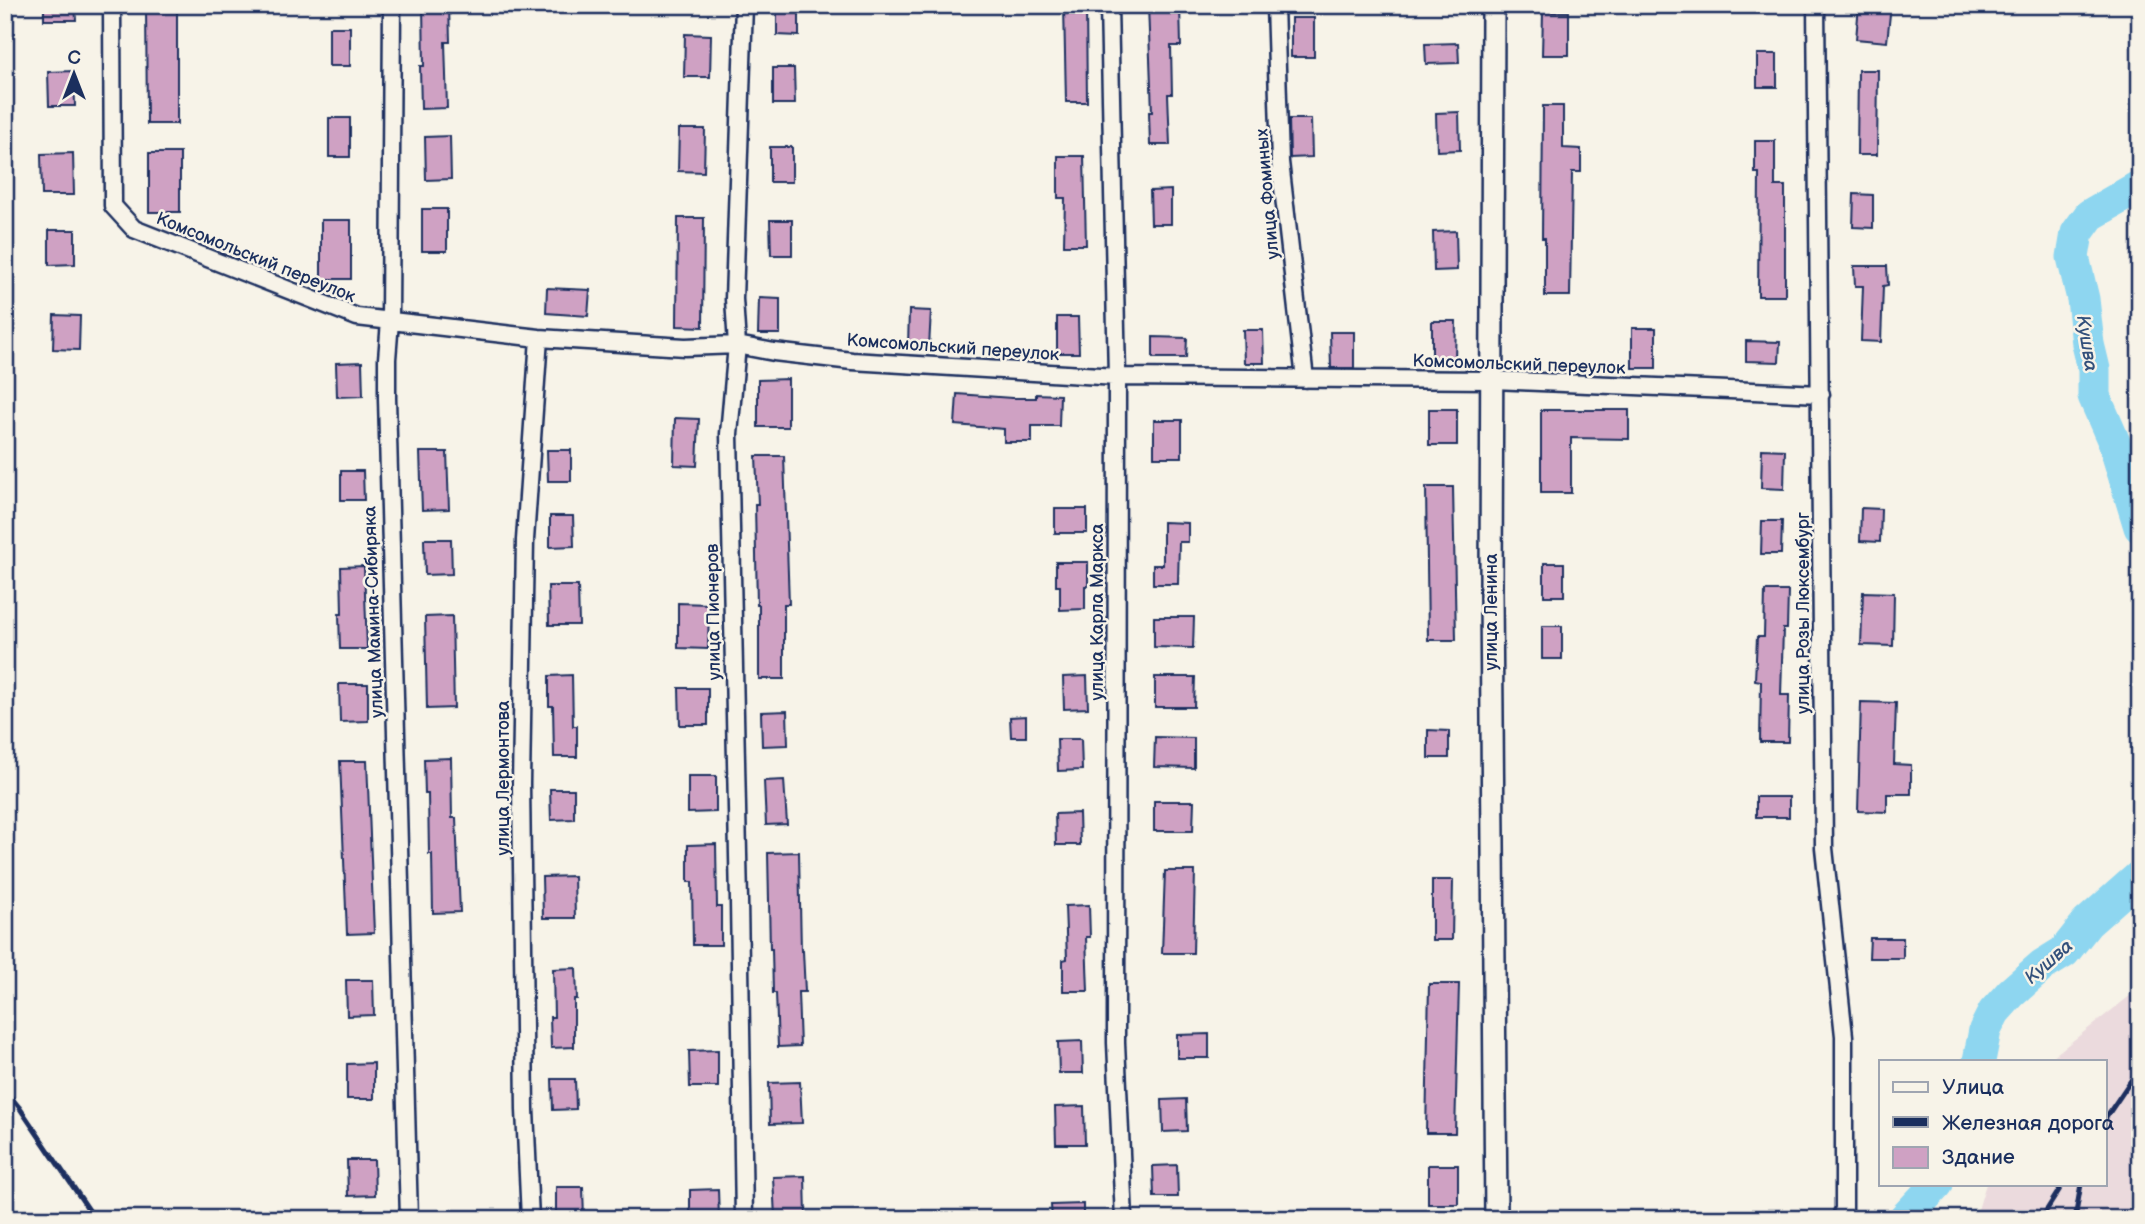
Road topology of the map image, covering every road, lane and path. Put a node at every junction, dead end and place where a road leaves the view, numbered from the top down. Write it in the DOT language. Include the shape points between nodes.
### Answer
graph roads {
  1 [pos="112,5"];
  2 [pos="392,5"];
  3 [pos="744,5"];
  4 [pos="1109,5"];
  5 [pos="1275,5"];
  6 [pos="1493,5"];
  7 [pos="1816,5"];
  8 [pos="390,321"];
  9 [pos="539,338"];
  10 [pos="737,345"];
  11 [pos="1117,377"];
  12 [pos="1305,379"];
  13 [pos="1493,380"];
  14 [pos="1821,394"];
  15 [pos="409,1219"];
  16 [pos="530,1219"];
  17 [pos="744,1219"];
  18 [pos="1124,1219"];
  19 [pos="1496,1219"];
  20 [pos="1840,1219"];
  1 -- 8 [label="street, Комсомольский переулок" via="113,206 134,229 356,317"];
  2 -- 8 [label="street, улица Мамина-Сибиряка"];
  3 -- 10 [label="street, улица Пионеров" via="734,299"];
  4 -- 11 [label="street, улица Карла Маркса"];
  5 -- 12 [label="street, улица Фоминых" via="1280,162"];
  6 -- 13 [label="main road, улица Ленина"];
  7 -- 14 [label="street, улица Розы Люксембург"];
  8 -- 9 [label="street, Комсомольский переулок"];
  8 -- 15 [label="street, улица Мамина-Сибиряка" via="387,398"];
  9 -- 10 [label="street, Комсомольский переулок" via="685,347"];
  9 -- 16 [label="street, улица Лермонтова" via="525,540 521,784"];
  10 -- 11 [label="street, Комсомольский переулок" via="852,361"];
  10 -- 17 [label="street, улица Пионеров" via="729,434"];
  11 -- 12 [label="street, Комсомольский переулок"];
  11 -- 18 [label="street, улица Карла Маркса" via="1116,1042"];
  12 -- 13 [label="street, Комсомольский переулок"];
  13 -- 14 [label="street, Комсомольский переулок"];
  13 -- 19 [label="main road, улица Ленина"];
  14 -- 20 [label="street, улица Розы Люксембург" via="1824,848 1844,1036 1844,1209"];
}
